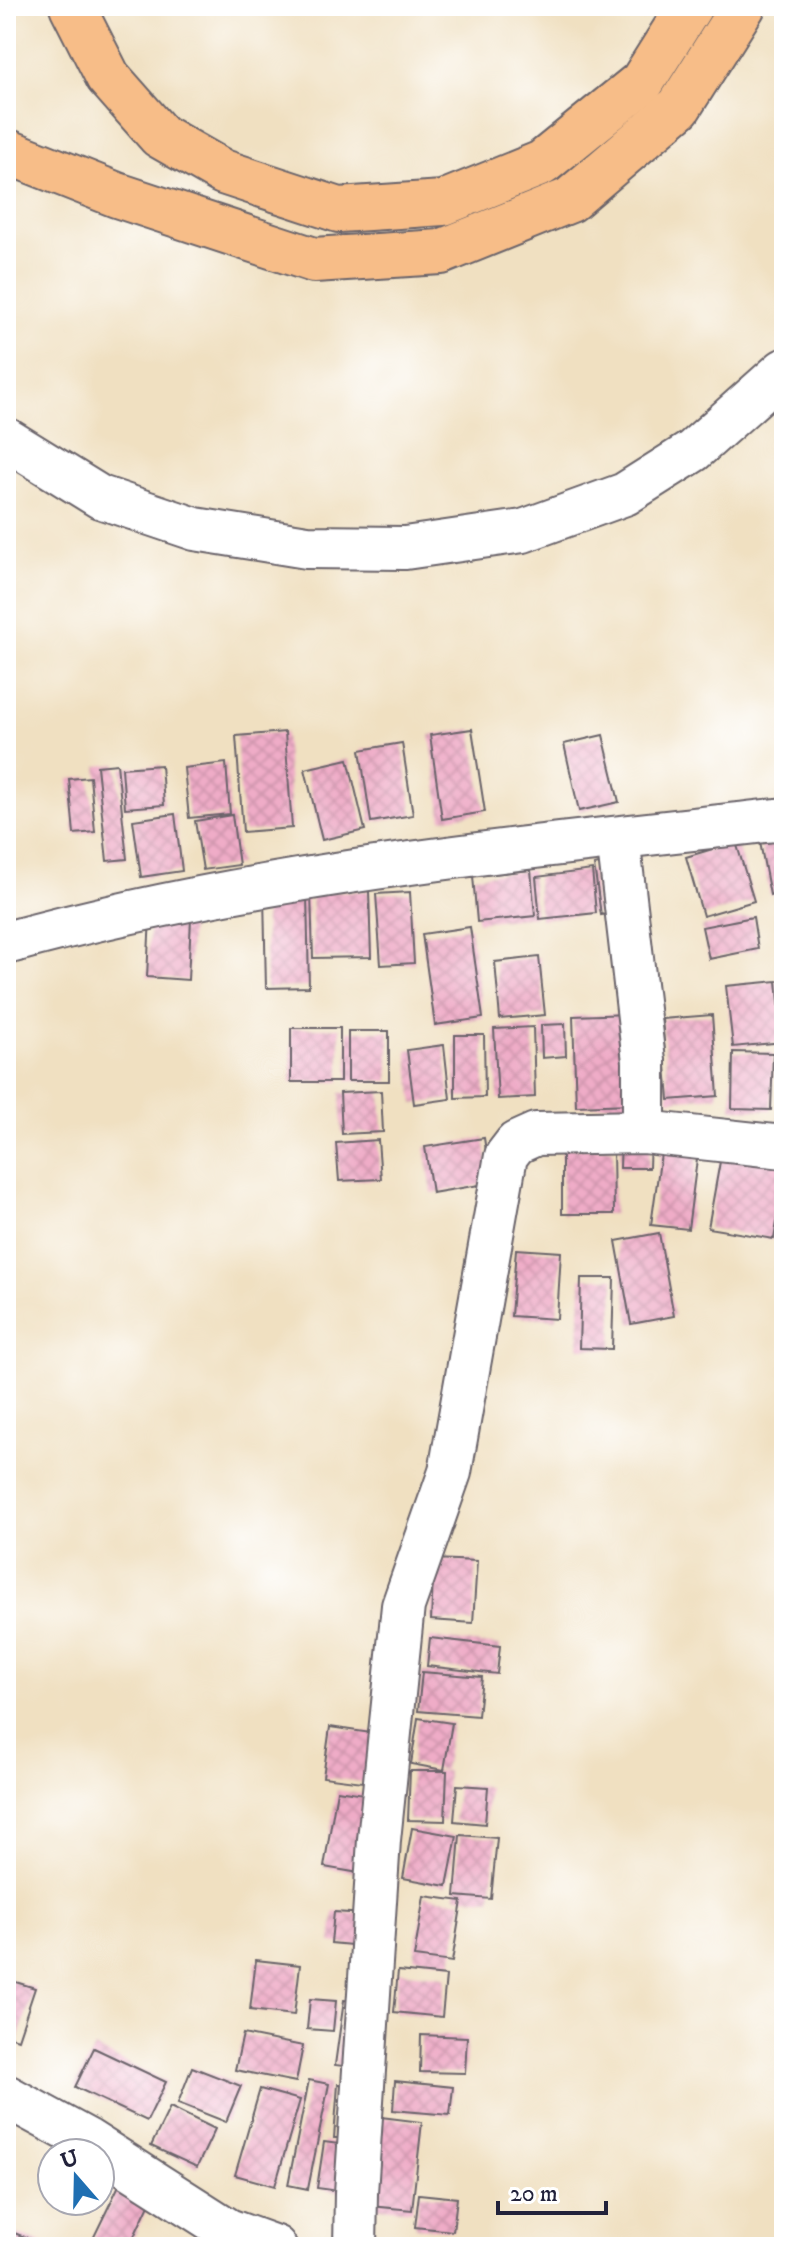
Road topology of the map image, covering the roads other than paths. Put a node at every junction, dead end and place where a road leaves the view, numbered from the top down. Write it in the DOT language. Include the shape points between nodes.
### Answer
graph roads {
  1 [pos="72,6"];
  2 [pos="690,6"];
  3 [pos="743,6"];
  4 [pos="6,151"];
  5 [pos="784,370"];
  6 [pos="6,439"];
  7 [pos="784,819"];
  8 [pos="618,838"];
  9 [pos="6,943"];
  10 [pos="644,1132"];
  11 [pos="784,1147"];
  12 [pos="6,2096"];
  13 [pos="275,2247"];
  14 [pos="355,2247"];
  1 -- 2 [label="highway" via="108,77 160,136 223,172 339,210 443,203 542,163 642,82"];
  3 -- 4 [label="highway" via="679,107 570,200 441,252 314,260 117,195"];
  5 -- 6 [label="street" via="693,451 625,494 523,531 405,548 307,547 195,529 100,497"];
  7 -- 8 [label="street"];
  8 -- 9 [label="street" via="274,885 104,916"];
  8 -- 10 [label="street" via="644,1061"];
  10 -- 11 [label="street"];
  10 -- 14 [label="street" via="536,1134 516,1143 506,1156 450,1472 403,1606 379,1840"];
  12 -- 13 [label="street" via="87,2140 228,2230"];
}
